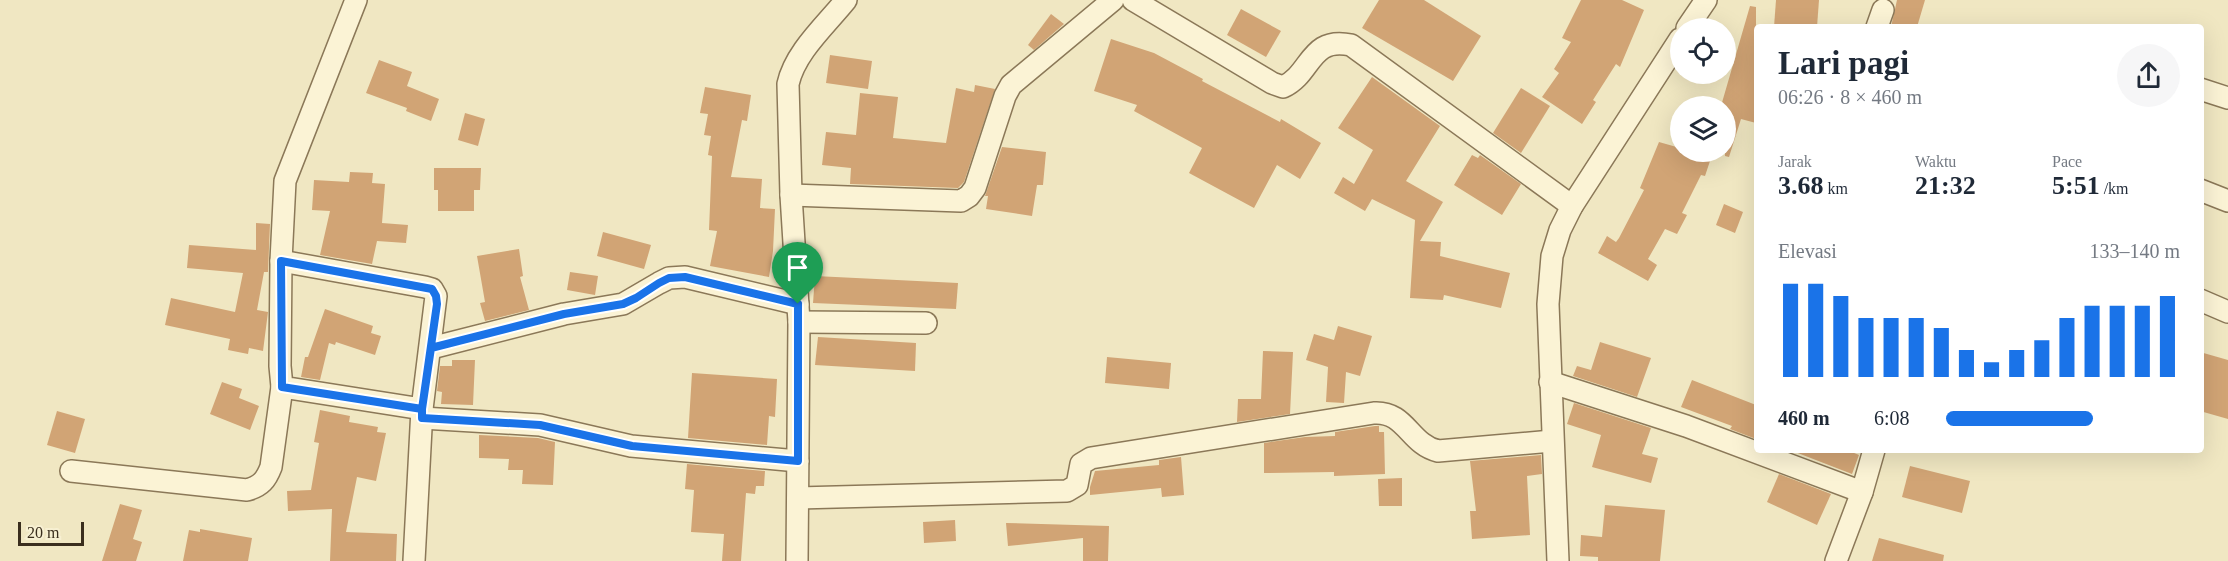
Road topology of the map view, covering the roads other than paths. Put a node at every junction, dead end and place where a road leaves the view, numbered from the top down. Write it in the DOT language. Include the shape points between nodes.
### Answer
graph roads {
  1 [pos="356,0"];
  2 [pos="846,0"];
  3 [pos="1113,0"];
  4 [pos="1133,0"];
  5 [pos="1706,0"];
  6 [pos="1694,18"];
  7 [pos="1670,54"];
  8 [pos="2204,90"];
  9 [pos="2228,98"];
  10 [pos="2204,192"];
  11 [pos="791,195"];
  12 [pos="2228,201"];
  13 [pos="1572,206"];
  14 [pos="281,261"];
  15 [pos="2204,302"];
  16 [pos="2228,312"];
  17 [pos="798,313"];
  18 [pos="926,323"];
  19 [pos="431,348"];
  20 [pos="1551,381"];
  21 [pos="282,387"];
  22 [pos="422,414"];
  23 [pos="1552,441"];
  24 [pos="1754,452"];
  25 [pos="1758,453"];
  26 [pos="1873,453"];
  27 [pos="798,461"];
  28 [pos="71,471"];
  29 [pos="1862,492"];
  30 [pos="798,498"];
  31 [pos="414,561"];
  32 [pos="797,561"];
  33 [pos="1558,561"];
  34 [pos="1836,561"];
  1 -- 14 [label="street" via="285,181"];
  2 -- 11 [label="street" via="791,73"];
  3 -- 11 [label="street" via="1011,85 975,188 961,201"];
  4 -- 13 [label="street" via="1283,87 1292,83 1315,53 1329,44 1351,45"];
  5 -- 6 [label="street"];
  7 -- 13 [label="street"];
  8 -- 9 [label="street"];
  10 -- 12 [label="street"];
  11 -- 17 [label="street"];
  13 -- 20 [label="street" via="1552,256 1548,304"];
  14 -- 19 [label="street" via="432,289 437,304"];
  14 -- 21 [label="street"];
  15 -- 16 [label="street"];
  17 -- 18 [label="street"];
  17 -- 19 [label="street" via="685,277 669,278 623,304 564,314"];
  17 -- 27 [label="street"];
  19 -- 22 [label="street"];
  20 -- 23 [label="street"];
  20 -- 24 [label="street"];
  21 -- 22 [label="street"];
  21 -- 28 [label="street" via="271,467 258,486 247,490"];
  22 -- 27 [label="street" via="540,425 632,446"];
  22 -- 31 [label="street"];
  23 -- 30 [label="street" via="1438,451 1426,448 1395,416 1385,412 1091,458 1081,464 1077,485 1067,491"];
  23 -- 33 [label="street"];
  25 -- 29 [label="street"];
  26 -- 29 [label="street"];
  27 -- 30 [label="street"];
  29 -- 34 [label="street"];
  30 -- 32 [label="street"];
}
